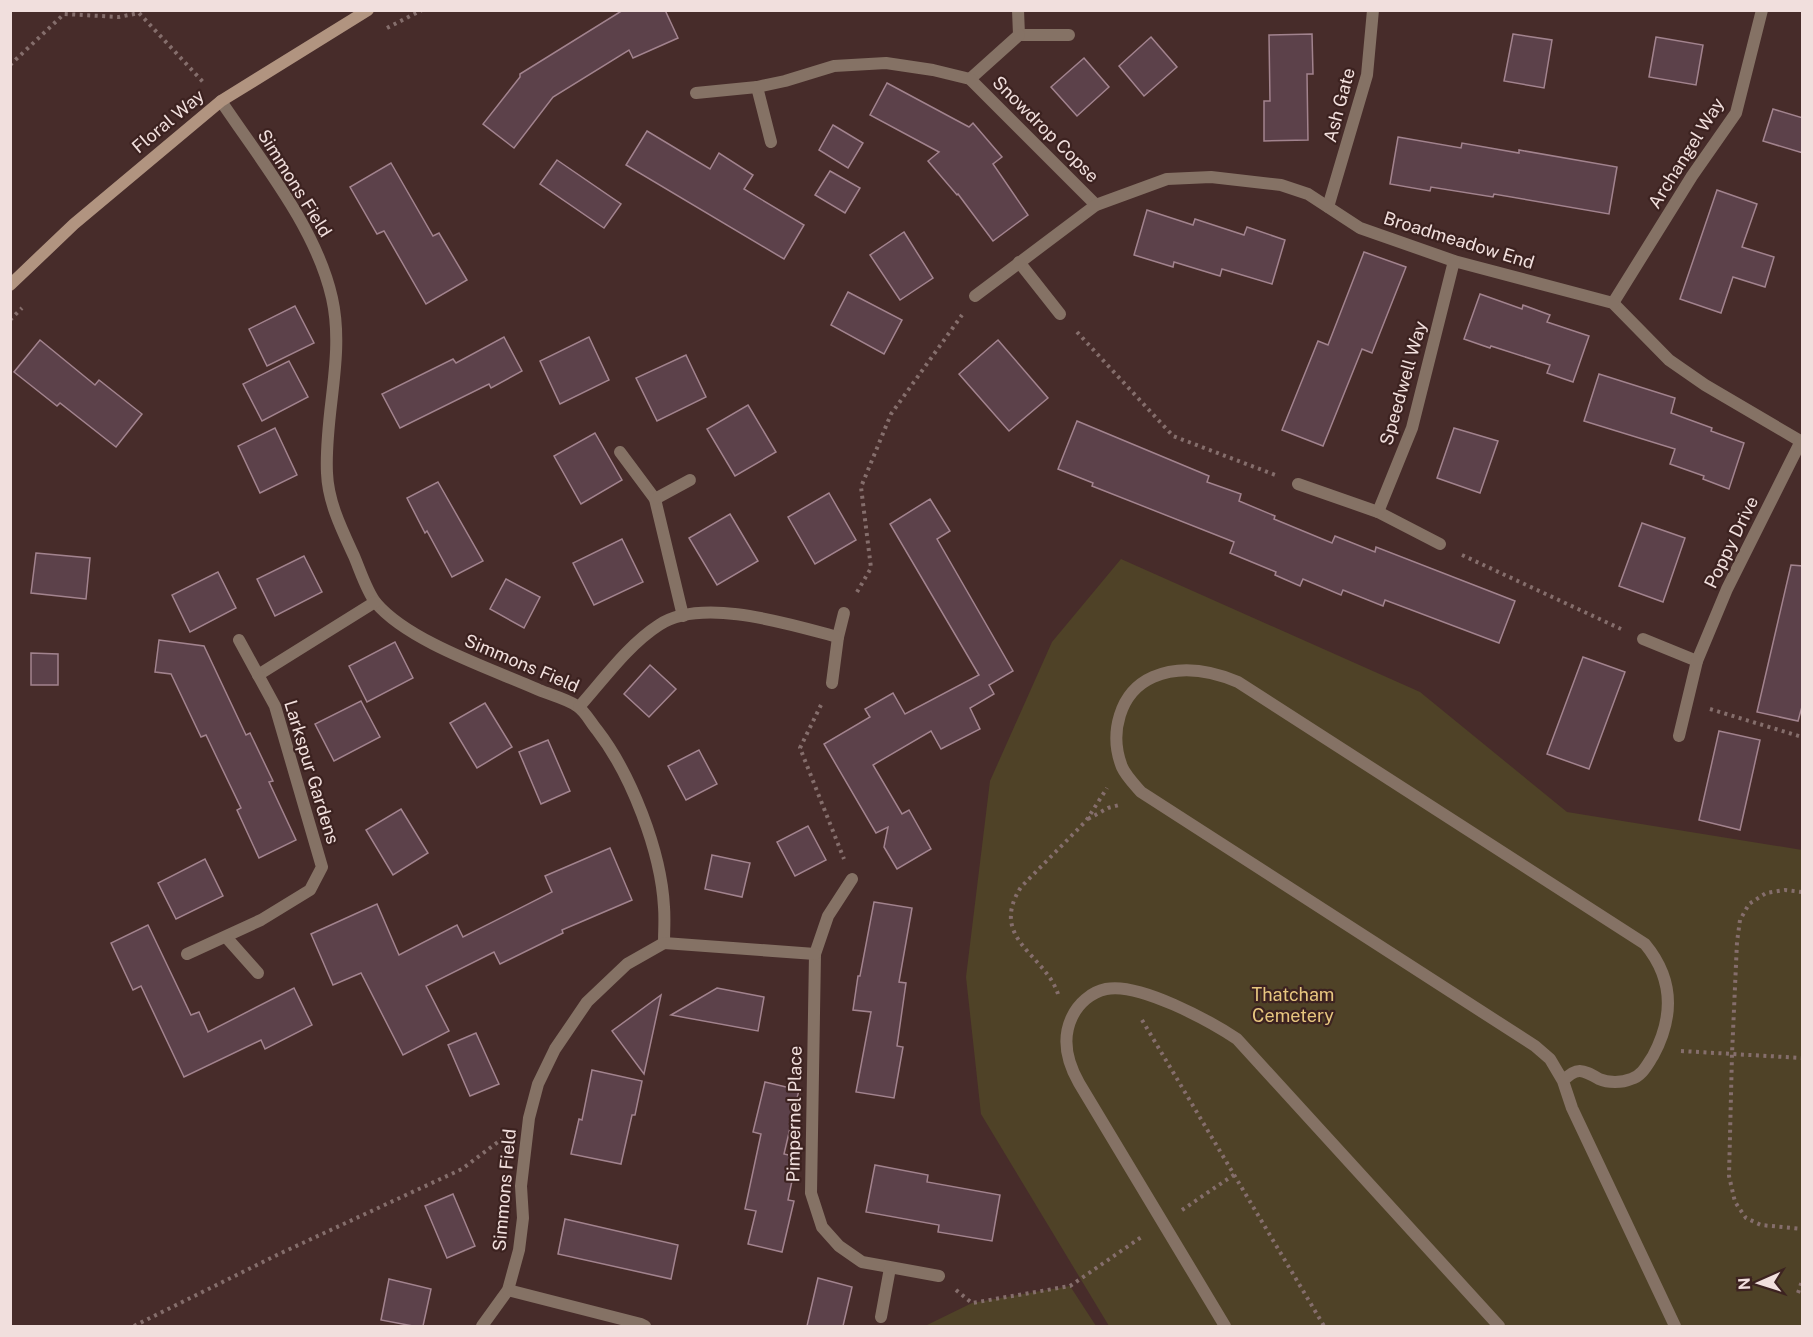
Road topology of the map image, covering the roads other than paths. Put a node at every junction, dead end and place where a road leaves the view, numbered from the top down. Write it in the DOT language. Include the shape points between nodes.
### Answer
graph roads {
  1 [pos="368,10"];
  2 [pos="1018,10"];
  3 [pos="1373,10"];
  4 [pos="1762,10"];
  5 [pos="1019,35"];
  6 [pos="1069,35"];
  7 [pos="970,79"];
  8 [pos="757,87"];
  9 [pos="696,93"];
  10 [pos="221,101"];
  11 [pos="771,142"];
  12 [pos="1096,205"];
  13 [pos="1328,207"];
  14 [pos="1454,261"];
  15 [pos="1019,262"];
  16 [pos="10,285"];
  17 [pos="975,296"];
  18 [pos="1613,303"];
  19 [pos="1060,314"];
  20 [pos="1802,442"];
  21 [pos="620,452"];
  22 [pos="690,480"];
  23 [pos="1298,484"];
  24 [pos="655,499"];
  25 [pos="1378,512"];
  26 [pos="1440,544"];
  27 [pos="375,602"];
  28 [pos="844,613"];
  29 [pos="683,615"];
  30 [pos="838,637"];
  31 [pos="239,639"];
  32 [pos="1643,639"];
  33 [pos="1697,661"];
  34 [pos="258,675"];
  35 [pos="832,682"];
  36 [pos="579,707"];
  37 [pos="1679,736"];
  38 [pos="852,879"];
  39 [pos="226,937"];
  40 [pos="664,943"];
  41 [pos="187,954"];
  42 [pos="814,954"];
  43 [pos="258,973"];
  44 [pos="1563,1081"];
  45 [pos="890,1268"];
  46 [pos="939,1276"];
  47 [pos="508,1290"];
  48 [pos="598,1313"];
  49 [pos="881,1317"];
  50 [pos="482,1326"];
  51 [pos="595,1326"];
  52 [pos="645,1326"];
  53 [pos="1225,1326"];
  54 [pos="1499,1326"];
  55 [pos="1675,1326"];
  1 -- 10 [label="street, Floral Way"];
  2 -- 5 [label="street"];
  3 -- 13 [label="street, Ash Gate" via="1367,75"];
  4 -- 18 [label="street, Archangel Way" via="1736,113"];
  5 -- 6 [label="street"];
  5 -- 7 [label="street, Snowdrop Copse"];
  7 -- 8 [label="street, Snowdrop Copse" via="886,63 834,66"];
  7 -- 12 [label="street, Snowdrop Copse"];
  8 -- 9 [label="street, Snowdrop Copse"];
  8 -- 11 [label="street"];
  10 -- 16 [label="street, Floral Way" via="74,224"];
  10 -- 27 [label="street, Simmons Field" via="306,227 322,263 333,300 336,336 327,476 337,520"];
  12 -- 13 [label="street, Broadmeadow End" via="1167,179 1211,177 1281,185 1308,194"];
  12 -- 15 [label="street, Broadmeadow End"];
  13 -- 14 [label="street, Broadmeadow End" via="1360,228"];
  14 -- 18 [label="street, Broadmeadow End"];
  14 -- 25 [label="street, Speedwell Way" via="1412,428"];
  15 -- 17 [label="street, Broadmeadow End"];
  15 -- 19 [label="street"];
  18 -- 20 [label="street" via="1669,360"];
  20 -- 33 [label="street, Poppy Drive" via="1727,589"];
  21 -- 24 [label="street"];
  22 -- 24 [label="street"];
  23 -- 25 [label="street"];
  24 -- 29 [label="street"];
  25 -- 26 [label="street"];
  27 -- 34 [label="street"];
  27 -- 36 [label="street, Simmons Field" via="428,641"];
  28 -- 30 [label="street"];
  29 -- 30 [label="street" via="744,614"];
  29 -- 36 [label="street" via="661,623 638,642"];
  30 -- 35 [label="street"];
  31 -- 34 [label="street, Larkspur Gardens"];
  32 -- 33 [label="street"];
  33 -- 37 [label="street, Poppy Drive"];
  34 -- 39 [label="street, Larkspur Gardens" via="275,706 322,867 310,890"];
  36 -- 40 [label="street, Simmons Field" via="608,745 632,788 658,869"];
  38 -- 42 [label="street, Pimpernel Place" via="828,916"];
  39 -- 41 [label="street, Larkspur Gardens"];
  39 -- 43 [label="street"];
  40 -- 42 [label="street"];
  40 -- 47 [label="street, Simmons Field" via="627,964 587,1002 555,1049 538,1084 521,1186 519,1250"];
  42 -- 45 [label="street, Pimpernel Place" via="811,1193 822,1227 839,1246 862,1262"];
  44 -- 44 [label="street" via="1550,1059 1535,1046 1150,799 1123,768 1116,738 1124,704 1141,683 1187,670 1238,682 1645,944 1656,958 1668,997 1663,1036 1645,1070 1632,1079 1614,1082 1579,1071"];
  44 -- 55 [label="street" via="1572,1108"];
  45 -- 46 [label="street, Pimpernel Place"];
  45 -- 49 [label="street"];
  47 -- 48 [label="street"];
  47 -- 50 [label="street, Simmons Field"];
  48 -- 51 [label="street"];
  48 -- 52 [label="street"];
  53 -- 54 [label="street" via="1073,1072 1066,1050 1068,1026 1082,1002 1096,993 1130,989 1185,1009 1237,1039"];
}
